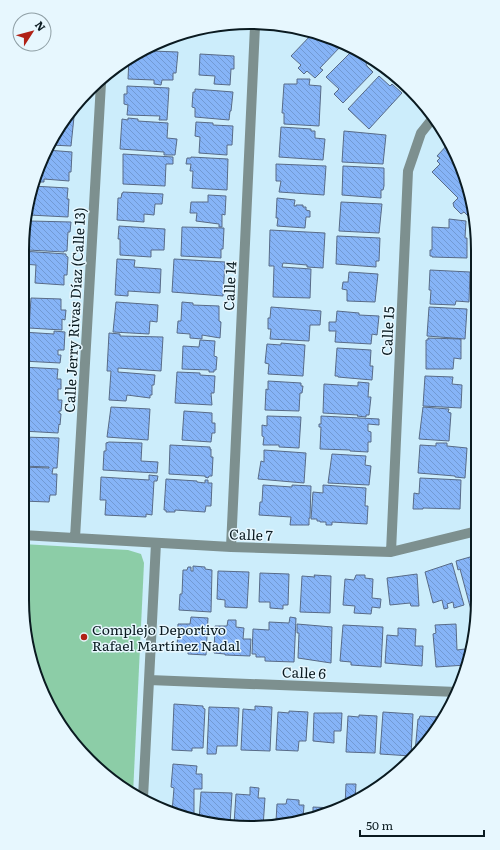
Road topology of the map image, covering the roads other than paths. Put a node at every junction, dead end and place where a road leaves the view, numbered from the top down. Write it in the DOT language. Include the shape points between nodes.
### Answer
graph roads {
  1 [pos="255,29"];
  2 [pos="101,87"];
  3 [pos="430,122"];
  4 [pos="471,533"];
  5 [pos="29,535"];
  6 [pos="74,538"];
  7 [pos="156,543"];
  8 [pos="231,548"];
  9 [pos="391,552"];
  10 [pos="149,680"];
  11 [pos="451,692"];
  12 [pos="143,793"];
  1 -- 8 [label="street, Calle 14"];
  2 -- 6 [label="street, Calle Jerry Rivas Díaz (Calle 13)"];
  3 -- 9 [label="street, Calle 15" via="421,133 408,171"];
  4 -- 9 [label="street, Calle 7"];
  5 -- 6 [label="street, Calle 7"];
  6 -- 7 [label="street, Calle 7"];
  7 -- 8 [label="street, Calle 7"];
  7 -- 10 [label="street"];
  8 -- 9 [label="street, Calle 7"];
  10 -- 11 [label="street, Calle 6"];
  10 -- 12 [label="street"];
}
